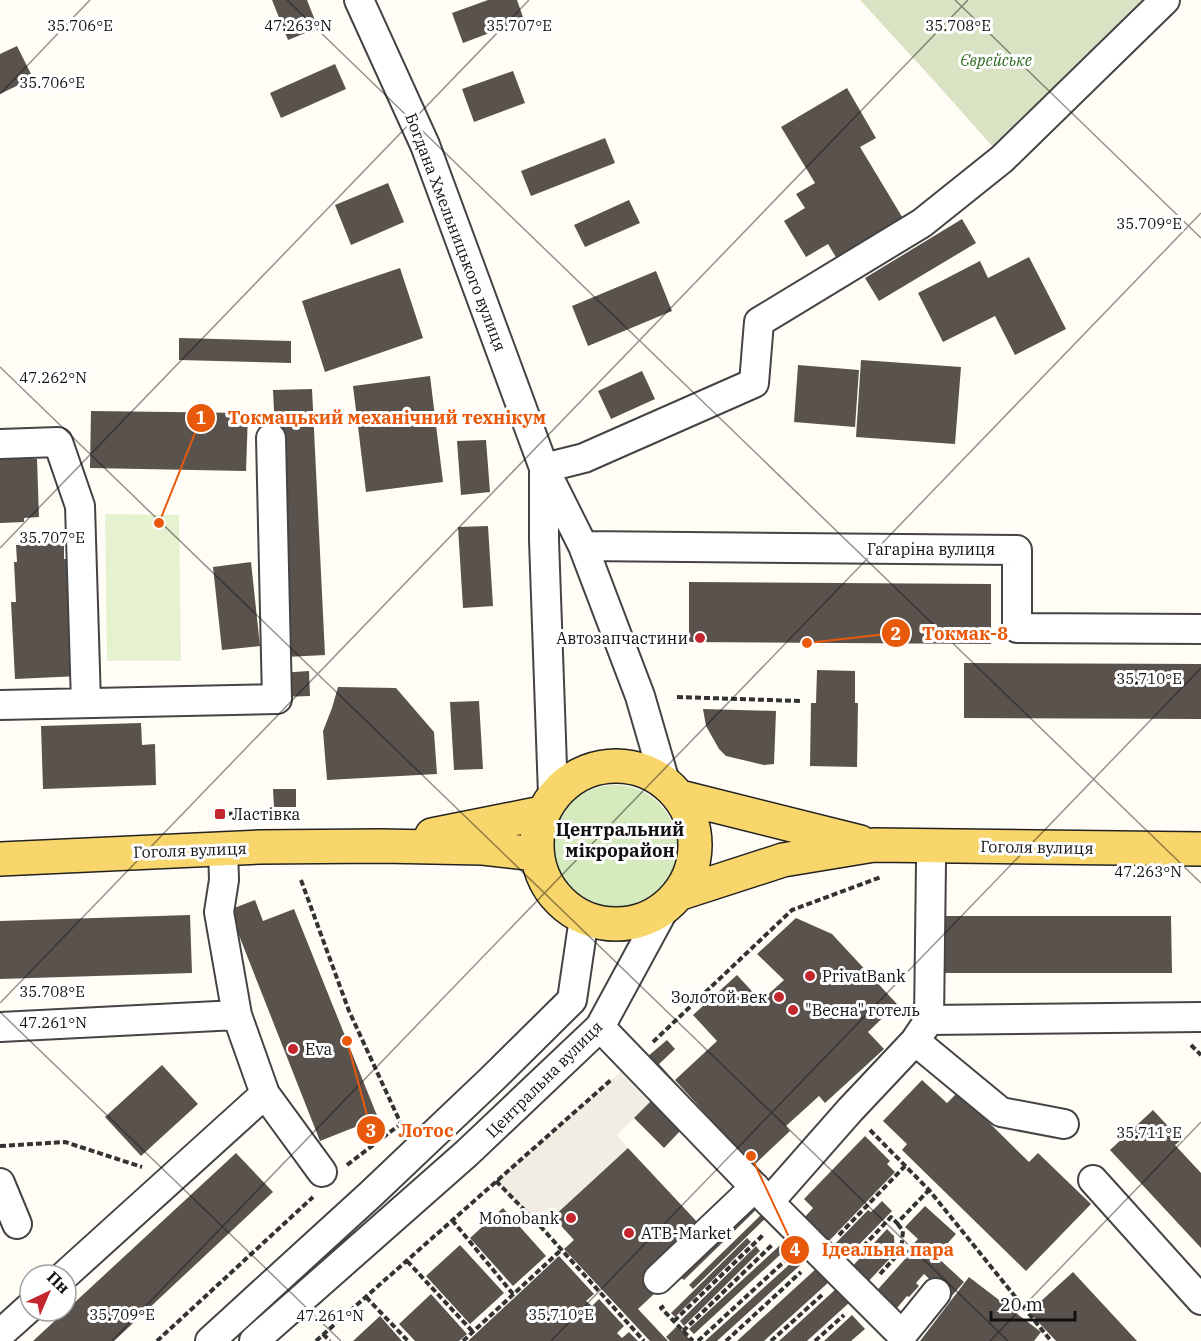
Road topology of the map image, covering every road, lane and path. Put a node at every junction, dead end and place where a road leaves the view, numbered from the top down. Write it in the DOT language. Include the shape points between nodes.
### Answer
graph roads {
  1 [pos="359,0"];
  2 [pos="1165,0"];
  3 [pos="271,438"];
  4 [pos="0,444"];
  5 [pos="544,468"];
  6 [pos="583,546"];
  7 [pos="1201,629"];
  8 [pos="677,697"];
  9 [pos="800,701"];
  10 [pos="86,703"];
  11 [pos="0,705"];
  12 [pos="673,790"];
  13 [pos="548,804"];
  14 [pos="300,812"];
  15 [pos="220,814"];
  16 [pos="874,845"];
  17 [pos="930,845"];
  18 [pos="381,846"];
  19 [pos="223,848"];
  20 [pos="1201,849"];
  21 [pos="536,854"];
  22 [pos="0,859"];
  23 [pos="885,875"];
  24 [pos="301,880"];
  25 [pos="671,902"];
  26 [pos="584,918"];
  27 [pos="237,1015"];
  28 [pos="1201,1017"];
  29 [pos="0,1027"];
  30 [pos="600,1027"];
  31 [pos="922,1030"];
  32 [pos="633,1060"];
  33 [pos="265,1094"];
  34 [pos="850,1110"];
  35 [pos="407,1119"];
  36 [pos="401,1124"];
  37 [pos="1064,1124"];
  38 [pos="0,1146"];
  39 [pos="329,1176"];
  40 [pos="174,1177"];
  41 [pos="1093,1180"];
  42 [pos="496,1181"];
  43 [pos="0,1183"];
  44 [pos="929,1191"];
  45 [pos="781,1214"];
  46 [pos="453,1220"];
  47 [pos="897,1223"];
  48 [pos="16,1224"];
  49 [pos="561,1250"];
  50 [pos="407,1260"];
  51 [pos="78,1263"];
  52 [pos="658,1279"];
  53 [pos="852,1285"];
  54 [pos="936,1293"];
  55 [pos="513,1294"];
  56 [pos="366,1297"];
  57 [pos="1201,1300"];
  58 [pos="18,1318"];
  59 [pos="675,1321"];
  60 [pos="683,1331"];
  61 [pos="473,1332"];
  62 [pos="0,1334"];
  63 [pos="323,1334"];
  64 [pos="900,1338"];
  65 [pos="157,1341"];
  66 [pos="210,1341"];
  67 [pos="255,1341"];
  68 [pos="316,1341"];
  69 [pos="330,1341"];
  70 [pos="408,1341"];
  71 [pos="463,1341"];
  72 [pos="644,1341"];
  73 [pos="699,1341"];
  74 [pos="771,1341"];
  75 [pos="815,1341"];
  76 [pos="1051,1341"];
  1 -- 5 [label="street, Богдана Хмельницького вулиця" via="425,145"];
  2 -- 5 [label="street" via="1002,159 922,223 759,322 754,383 584,458"];
  3 -- 10 [label="street" via="277,699"];
  4 -- 10 [label="street" via="58,442 80,506"];
  5 -- 6 [label="street, Богдана Хмельницького вулиця"];
  5 -- 13 [label="street, Богдана Хмельницького вулиця"];
  6 -- 7 [label="street, Гагаріна вулиця" via="1017,550 1017,628"];
  6 -- 12 [label="street, Богдана Хмельницького вулиця"];
  8 -- 9 [label="path"];
  10 -- 11 [label="street"];
  12 -- 13 [label="main road" via="647,771 606,765 586,770 568,781"];
  12 -- 16 [label="main road, Гоголя вулиця"];
  12 -- 25 [label="main road" via="690,815 695,856 689,876"];
  13 -- 18 [label="main road, Гоголя вулиця"];
  13 -- 21 [label="main road" via="537,833"];
  14 -- 15 [label="path"];
  16 -- 17 [label="main road, Гоголя вулиця"];
  16 -- 25 [label="main road, Гоголя вулиця" via="783,860"];
  17 -- 20 [label="main road, Гоголя вулиця"];
  17 -- 31 [label="street"];
  18 -- 19 [label="main road, Гоголя вулиця"];
  18 -- 21 [label="main road, Гоголя вулиця" via="483,848"];
  19 -- 22 [label="main road, Гоголя вулиця"];
  19 -- 27 [label="street" via="219,912"];
  21 -- 26 [label="main road" via="552,892"];
  23 -- 32 [label="path" via="792,910"];
  24 -- 36 [label="path" via="350,1011"];
  25 -- 26 [label="main road" via="645,919 625,924 604,924"];
  25 -- 30 [label="street, Центральна вулиця"];
  26 -- 66 [label="street" via="572,1000 371,1194"];
  27 -- 29 [label="street"];
  27 -- 33 [label="street"];
  28 -- 31 [label="street"];
  30 -- 32 [label="street"];
  30 -- 67 [label="street, Центральна вулиця" via="475,1146"];
  31 -- 34 [label="street"];
  31 -- 37 [label="street" via="1001,1112"];
  32 -- 42 [label="path"];
  32 -- 45 [label="street"];
  33 -- 39 [label="street"];
  33 -- 40 [label="street"];
  34 -- 44 [label="path"];
  34 -- 45 [label="street"];
  35 -- 36 [label="path"];
  36 -- 39 [label="path"];
  38 -- 40 [label="path" via="65,1142"];
  39 -- 65 [label="path"];
  40 -- 51 [label="street"];
  41 -- 57 [label="street"];
  42 -- 46 [label="path"];
  42 -- 49 [label="path"];
  43 -- 48 [label="street"];
  44 -- 47 [label="path"];
  44 -- 76 [label="path"];
  45 -- 52 [label="street"];
  45 -- 53 [label="street"];
  45 -- 59 [label="path"];
  45 -- 60 [label="path"];
  45 -- 73 [label="path"];
  46 -- 50 [label="path"];
  46 -- 55 [label="path"];
  47 -- 53 [label="path" via="891,1217"];
  47 -- 53 [label="path" via="903,1231 902,1251"];
  49 -- 55 [label="path"];
  49 -- 72 [label="path"];
  50 -- 56 [label="path"];
  50 -- 61 [label="path"];
  53 -- 64 [label="street"];
  53 -- 74 [label="path"];
  53 -- 75 [label="path"];
  54 -- 64 [label="street"];
  55 -- 61 [label="path"];
  56 -- 63 [label="path"];
  56 -- 70 [label="path"];
  58 -- 62 [label="street"];
  61 -- 71 [label="path"];
  63 -- 68 [label="path"];
  63 -- 69 [label="path"];
}
